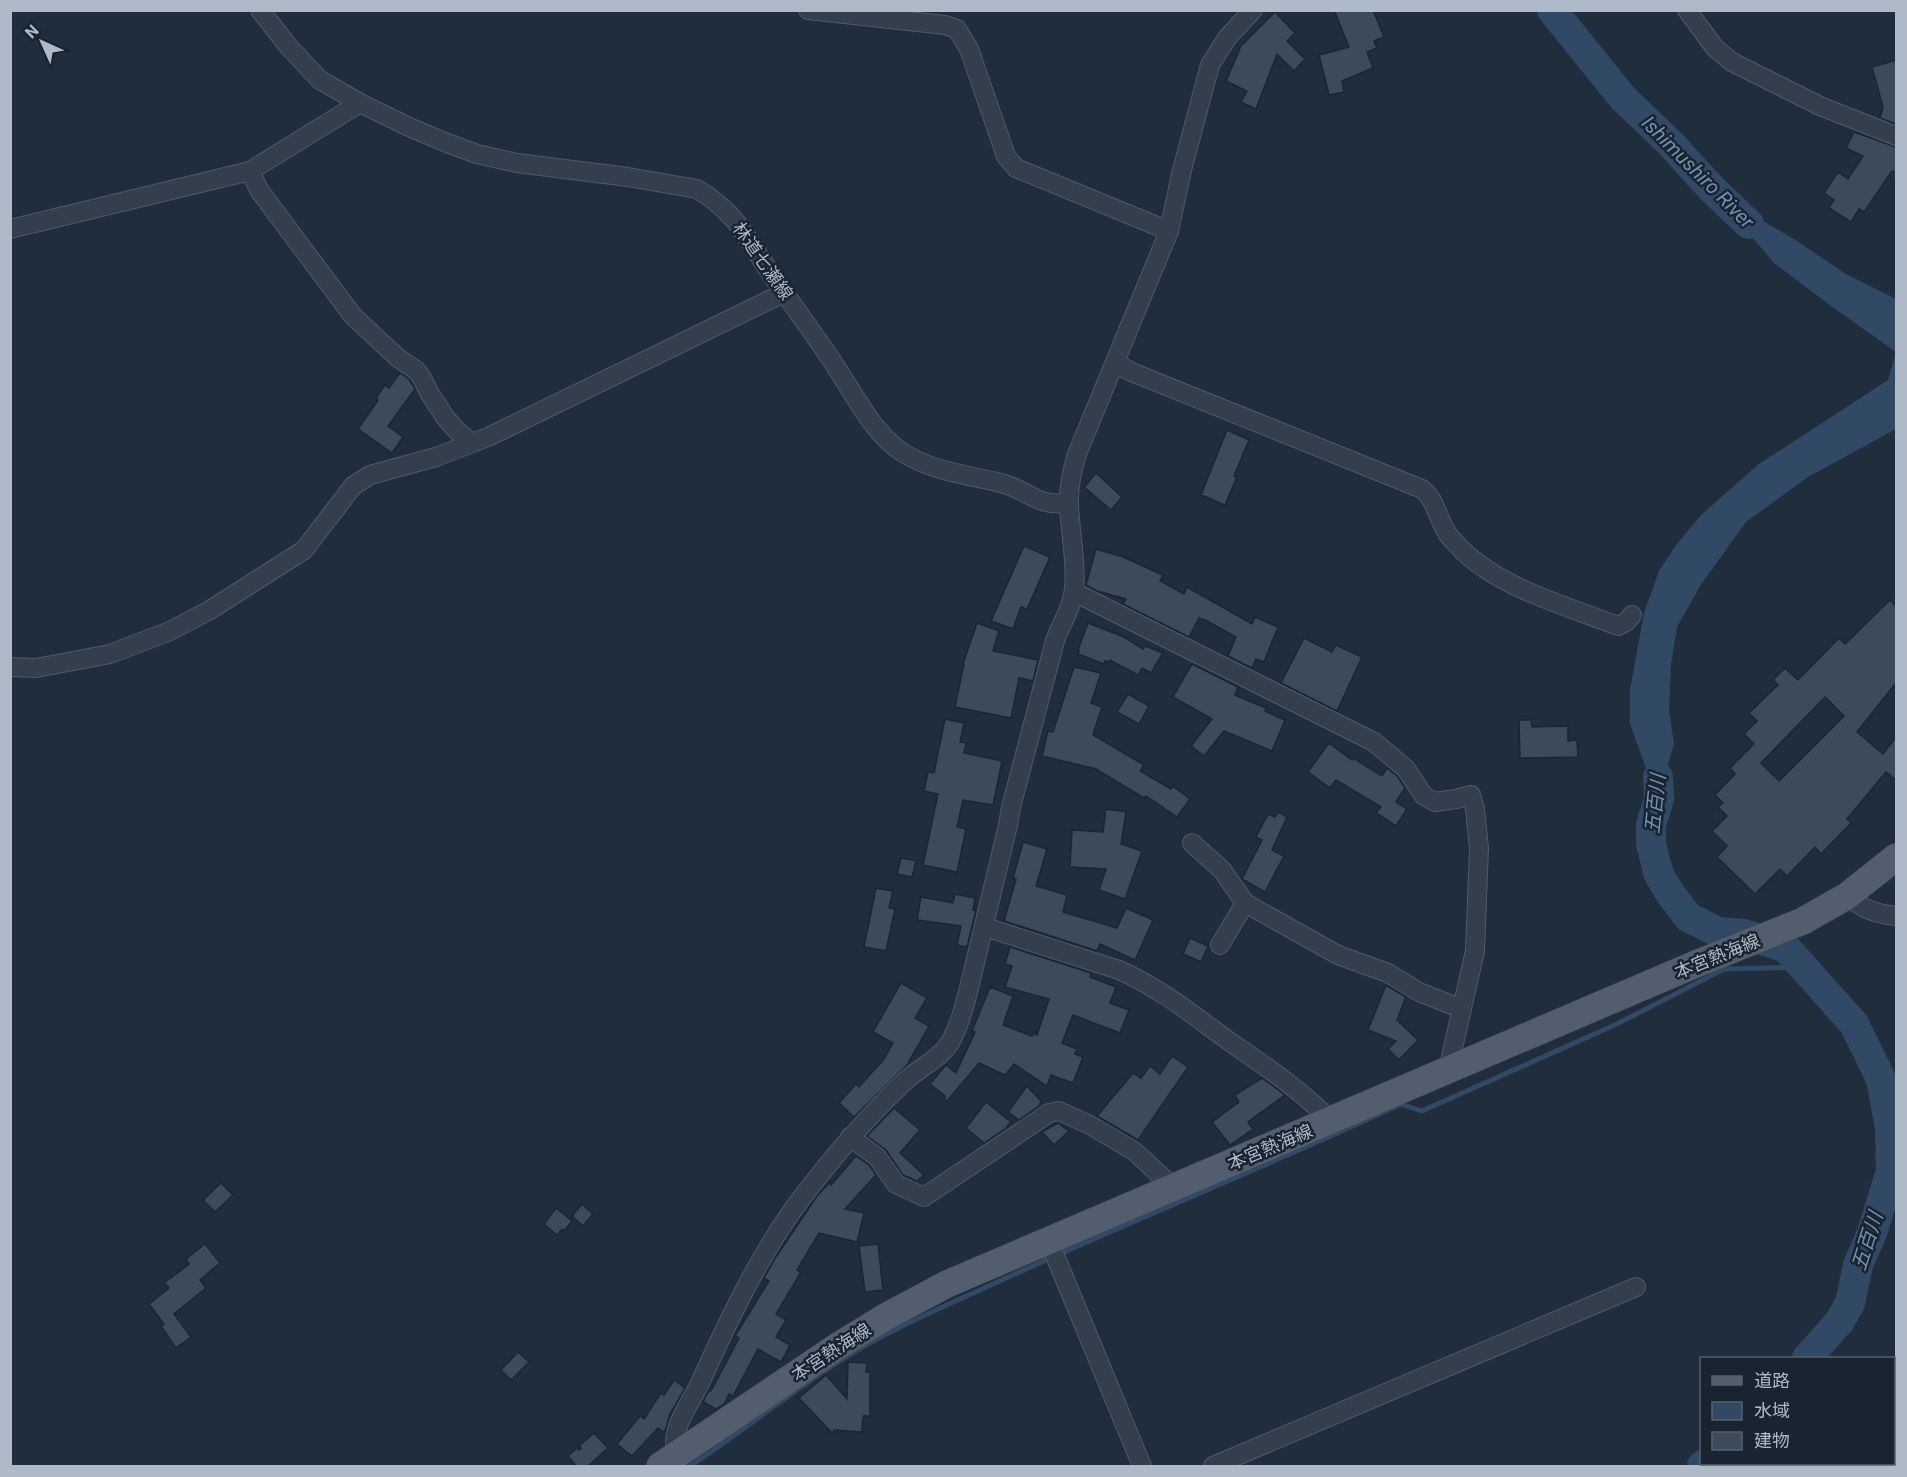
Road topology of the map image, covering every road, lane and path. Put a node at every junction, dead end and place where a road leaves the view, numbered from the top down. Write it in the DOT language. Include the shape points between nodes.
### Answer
graph roads {
  1 [pos="260,10"];
  2 [pos="808,10"];
  3 [pos="1253,10"];
  4 [pos="1687,10"];
  5 [pos="360,103"];
  6 [pos="1896,136"];
  7 [pos="250,171"];
  8 [pos="10,229"];
  9 [pos="1169,231"];
  10 [pos="784,293"];
  11 [pos="1116,362"];
  12 [pos="471,442"];
  13 [pos="1069,503"];
  14 [pos="1074,592"];
  15 [pos="1632,615"];
  16 [pos="10,667"];
  17 [pos="1192,843"];
  18 [pos="1896,857"];
  19 [pos="1847,896"];
  20 [pos="1245,903"];
  21 [pos="1896,916"];
  22 [pos="985,927"];
  23 [pos="1220,945"];
  24 [pos="1461,1009"];
  25 [pos="1448,1070"];
  26 [pos="1331,1121"];
  27 [pos="850,1137"];
  28 [pos="1174,1188"];
  29 [pos="1049,1241"];
  30 [pos="1636,1287"];
  31 [pos="669,1461"];
  32 [pos="1142,1467"];
  33 [pos="1213,1467"];
  1 -- 5 [label="street, 林道七瀬線" via="309,70"];
  2 -- 9 [label="street" via="957,29 969,49 1006,156 1016,168"];
  3 -- 9 [label="street" via="1227,38 1210,65"];
  4 -- 6 [label="street" via="1715,48 1732,62 1820,106"];
  5 -- 7 [label="street"];
  5 -- 10 [label="street, 林道七瀬線" via="409,128 477,154 697,189 729,213 752,241"];
  7 -- 8 [label="street"];
  7 -- 12 [label="street" via="352,316 417,371 445,417"];
  9 -- 11 [label="street"];
  10 -- 12 [label="street"];
  10 -- 13 [label="street, 林道七瀬線" via="863,410 903,454 956,474 1002,483 1046,504"];
  11 -- 13 [label="street" via="1077,454"];
  11 -- 15 [label="street" via="1129,371 1422,489 1460,547 1509,583 1618,626"];
  12 -- 16 [label="street" via="363,479 353,486 304,550 170,631 110,654 36,668"];
  13 -- 14 [label="street"];
  14 -- 22 [label="street" via="1055,641 1020,770"];
  14 -- 24 [label="street" via="1374,742 1406,769 1424,796 1435,802 1471,795 1479,848 1477,925 1471,976"];
  17 -- 20 [label="street" via="1222,870"];
  18 -- 19 [label="main road, 本宮熱海線"];
  19 -- 21 [label="street" via="1865,909"];
  19 -- 25 [label="main road, 本宮熱海線" via="1803,921"];
  20 -- 23 [label="street"];
  20 -- 24 [label="street" via="1338,955 1388,973 1419,992"];
  22 -- 26 [label="street" via="1139,979 1274,1071"];
  22 -- 27 [label="street" via="964,1010 952,1040"];
  24 -- 25 [label="street"];
  25 -- 26 [label="main road, 本宮熱海線"];
  26 -- 28 [label="main road, 本宮熱海線"];
  27 -- 28 [label="street" via="877,1157 896,1184 924,1197 1049,1113 1059,1111 1134,1151"];
  27 -- 31 [label="street" via="799,1202 763,1258 680,1421"];
  28 -- 29 [label="main road, 本宮熱海線"];
  29 -- 31 [label="main road, 本宮熱海線" via="947,1284 887,1316"];
  29 -- 32 [label="street"];
  30 -- 33 [label="street"];
}
